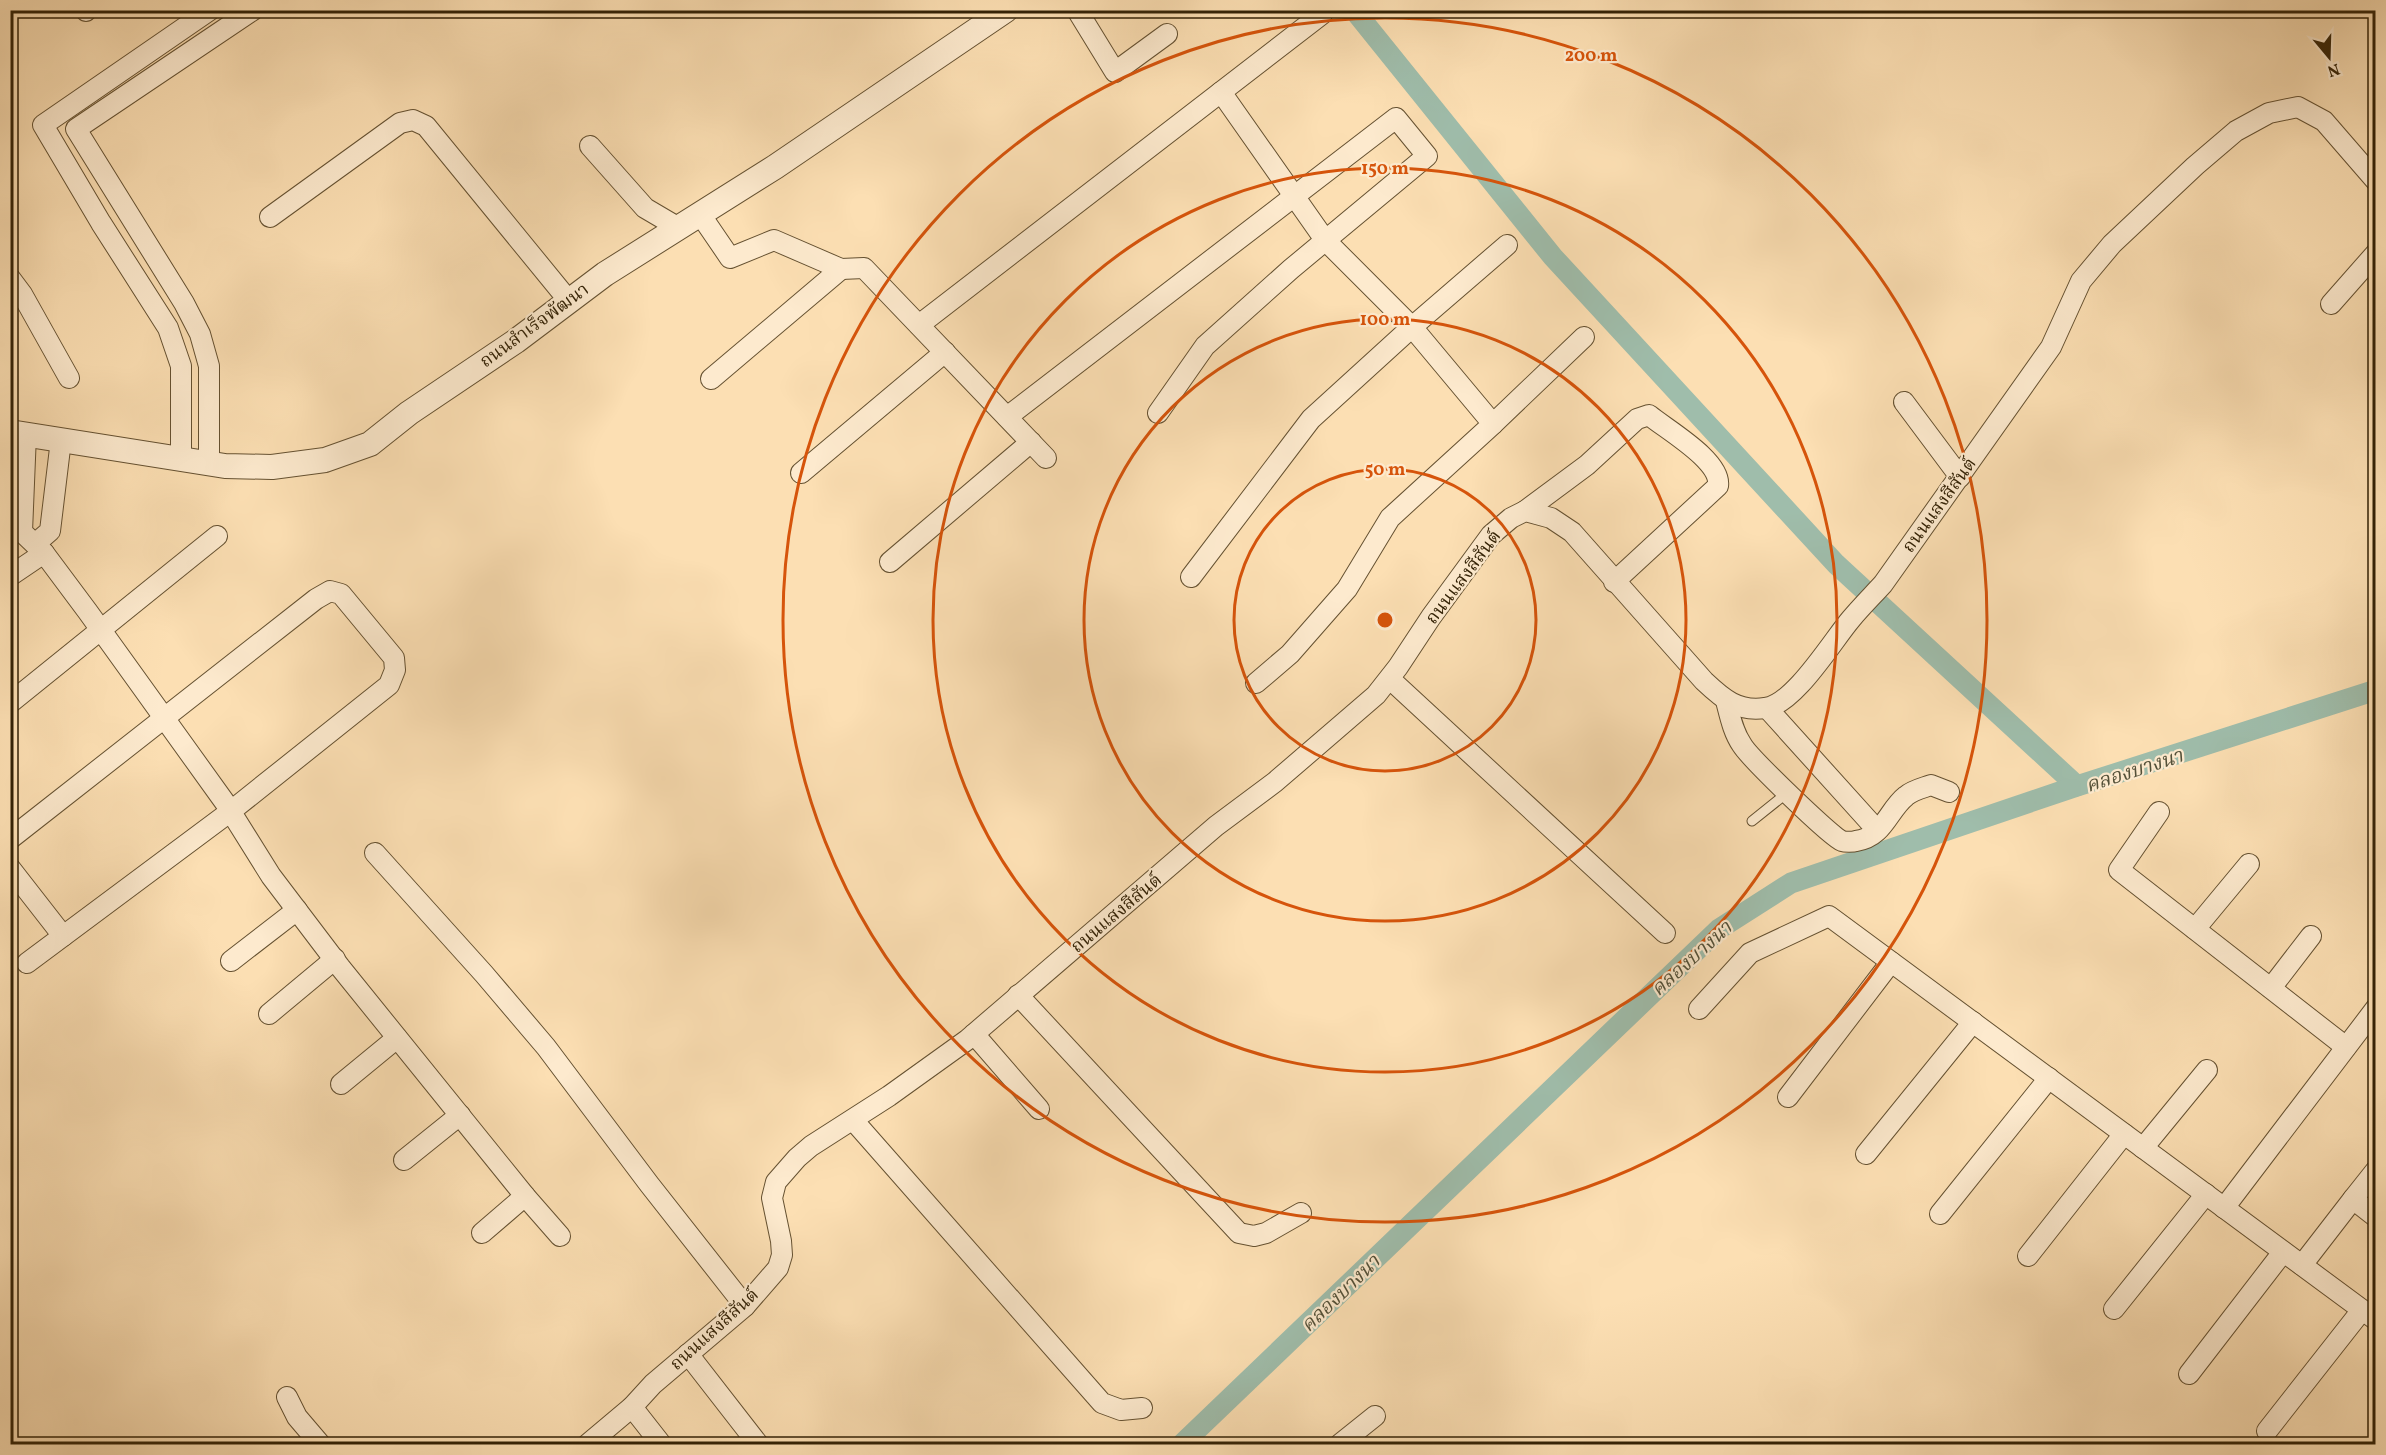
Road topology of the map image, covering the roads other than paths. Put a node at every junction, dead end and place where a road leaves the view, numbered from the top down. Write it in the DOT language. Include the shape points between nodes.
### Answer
graph roads {
  1 [pos="210,10"];
  2 [pos="1006,10"];
  3 [pos="1077,10"];
  4 [pos="245,13"];
  5 [pos="1322,14"];
  6 [pos="1167,34"];
  7 [pos="1221,92"];
  8 [pos="43,125"];
  9 [pos="76,129"];
  10 [pos="590,146"];
  11 [pos="2376,181"];
  12 [pos="1294,196"];
  13 [pos="700,214"];
  14 [pos="270,217"];
  15 [pos="679,228"];
  16 [pos="1325,240"];
  17 [pos="146,243"];
  18 [pos="1506,245"];
  19 [pos="2376,253"];
  20 [pos="124,258"];
  21 [pos="841,269"];
  22 [pos="10,278"];
  23 [pos="569,300"];
  24 [pos="2331,304"];
  25 [pos="919,325"];
  26 [pos="1412,327"];
  27 [pos="1584,337"];
  28 [pos="945,352"];
  29 [pos="69,378"];
  30 [pos="711,379"];
  31 [pos="1904,402"];
  32 [pos="1158,413"];
  33 [pos="1007,417"];
  34 [pos="1493,424"];
  35 [pos="19,433"];
  36 [pos="61,440"];
  37 [pos="1031,442"];
  38 [pos="1046,458"];
  39 [pos="181,459"];
  40 [pos="209,464"];
  41 [pos="801,473"];
  42 [pos="1960,477"];
  43 [pos="1525,512"];
  44 [pos="217,536"];
  45 [pos="32,538"];
  46 [pos="890,562"];
  47 [pos="10,576"];
  48 [pos="1191,578"];
  49 [pos="1614,582"];
  50 [pos="101,630"];
  51 [pos="1389,679"];
  52 [pos="1256,683"];
  53 [pos="1726,701"];
  54 [pos="10,702"];
  55 [pos="1767,708"];
  56 [pos="164,717"];
  57 [pos="1949,792"];
  58 [pos="1787,793"];
  59 [pos="231,811"];
  60 [pos="2159,812"];
  61 [pos="1752,821"];
  62 [pos="1878,830"];
  63 [pos="10,839"];
  64 [pos="375,853"];
  65 [pos="2249,864"];
  66 [pos="10,868"];
  67 [pos="297,910"];
  68 [pos="2195,929"];
  69 [pos="1665,933"];
  70 [pos="63,936"];
  71 [pos="2311,936"];
  72 [pos="334,959"];
  73 [pos="231,962"];
  74 [pos="1891,962"];
  75 [pos="27,963"];
  76 [pos="2271,988"];
  77 [pos="1018,995"];
  78 [pos="2376,1008"];
  79 [pos="1699,1009"];
  80 [pos="269,1014"];
  81 [pos="1973,1022"];
  82 [pos="974,1034"];
  83 [pos="397,1038"];
  84 [pos="2346,1047"];
  85 [pos="2207,1070"];
  86 [pos="2049,1078"];
  87 [pos="341,1084"];
  88 [pos="1788,1097"];
  89 [pos="1039,1108"];
  90 [pos="460,1116"];
  91 [pos="853,1120"];
  92 [pos="2124,1134"];
  93 [pos="2143,1148"];
  94 [pos="1866,1154"];
  95 [pos="404,1160"];
  96 [pos="2376,1170"];
  97 [pos="2206,1194"];
  98 [pos="525,1196"];
  99 [pos="2353,1199"];
  100 [pos="2224,1208"];
  101 [pos="1301,1213"];
  102 [pos="1940,1214"];
  103 [pos="2376,1217"];
  104 [pos="482,1233"];
  105 [pos="560,1236"];
  106 [pos="2283,1252"];
  107 [pos="2028,1256"];
  108 [pos="2302,1265"];
  109 [pos="745,1306"];
  110 [pos="2114,1310"];
  111 [pos="2369,1315"];
  112 [pos="688,1354"];
  113 [pos="2189,1374"];
  114 [pos="286,1397"];
  115 [pos="632,1407"];
  116 [pos="1142,1408"];
  117 [pos="1375,1416"];
  118 [pos="2267,1431"];
  119 [pos="320,1444"];
  120 [pos="588,1444"];
  121 [pos="661,1444"];
  122 [pos="759,1444"];
  123 [pos="1340,1444"];
  1 -- 8 [label="street"];
  2 -- 13 [label="street, ถนนสำเร็จพัฒนา" via="775,168"];
  3 -- 6 [label="street" via="1115,72"];
  4 -- 9 [label="street"];
  5 -- 7 [label="street"];
  7 -- 12 [label="street"];
  7 -- 25 [label="street"];
  8 -- 9 [label="street"];
  8 -- 20 [label="street"];
  9 -- 17 [label="street"];
  10 -- 15 [label="street" via="645,208"];
  11 -- 42 [label="street, ถนนแสงสีสันต์" via="2324,121 2298,107 2269,113 2236,131 2112,244 2081,281 2051,347"];
  12 -- 16 [label="street"];
  12 -- 16 [label="street" via="1396,118 1427,156"];
  12 -- 33 [label="street"];
  13 -- 15 [label="street, ถนนสำเร็จพัฒนา"];
  13 -- 21 [label="street" via="730,258 774,240"];
  14 -- 23 [label="street" via="400,123 413,120 426,126"];
  15 -- 23 [label="street, ถนนสำเร็จพัฒนา"];
  16 -- 26 [label="street"];
  16 -- 32 [label="street" via="1205,346"];
  17 -- 20 [label="street"];
  17 -- 40 [label="street" via="200,334 209,366"];
  18 -- 26 [label="street"];
  19 -- 24 [label="street"];
  20 -- 39 [label="street" via="168,328 181,366"];
  21 -- 25 [label="street" via="864,268"];
  21 -- 30 [label="street"];
  22 -- 29 [label="street"];
  23 -- 40 [label="street, ถนนสำเร็จพัฒนา" via="516,341 409,412 370,444 315,462 272,467"];
  25 -- 28 [label="street"];
  26 -- 34 [label="street"];
  26 -- 48 [label="street" via="1311,419"];
  27 -- 34 [label="street"];
  28 -- 33 [label="street"];
  28 -- 41 [label="street"];
  31 -- 42 [label="street"];
  33 -- 37 [label="street"];
  34 -- 52 [label="street" via="1390,518 1347,589 1290,654"];
  35 -- 36 [label="street, ถนนสำเร็จพัฒนา"];
  35 -- 45 [label="street"];
  36 -- 39 [label="street, ถนนสำเร็จพัฒนา"];
  36 -- 45 [label="street"];
  37 -- 38 [label="street"];
  37 -- 46 [label="street"];
  39 -- 40 [label="street, ถนนสำเร็จพัฒนา"];
  42 -- 55 [label="street, ถนนแสงสีสันต์" via="1883,584 1809,675 1781,701"];
  43 -- 49 [label="street" via="1551,518 1572,532"];
  43 -- 49 [label="street, ถนนแสงสีสันต์" via="1587,465 1637,419 1649,416 1710,462 1717,472 1718,486"];
  43 -- 51 [label="street, ถนนแสงสีสันต์" via="1491,535"];
  44 -- 50 [label="street"];
  45 -- 47 [label="street"];
  45 -- 50 [label="street"];
  49 -- 53 [label="street"];
  50 -- 54 [label="street"];
  50 -- 56 [label="street"];
  51 -- 69 [label="street"];
  51 -- 77 [label="street, ถนนแสงสีสันต์" via="1305,757 1216,826"];
  53 -- 55 [label="street" via="1745,708"];
  53 -- 58 [label="street" via="1742,746"];
  55 -- 62 [label="street"];
  56 -- 59 [label="street"];
  56 -- 59 [label="street" via="330,591 341,594 393,658 395,670 389,685"];
  56 -- 63 [label="street"];
  57 -- 62 [label="street" via="1931,785 1905,796"];
  58 -- 61 [label="lane"];
  58 -- 62 [label="street" via="1841,841 1856,842"];
  59 -- 67 [label="street"];
  59 -- 70 [label="street"];
  60 -- 68 [label="street" via="2119,870"];
  64 -- 109 [label="street" via="546,1047"];
  65 -- 68 [label="street"];
  66 -- 70 [label="street"];
  67 -- 72 [label="street"];
  67 -- 73 [label="street"];
  68 -- 76 [label="street"];
  70 -- 75 [label="street"];
  71 -- 76 [label="street"];
  72 -- 80 [label="street"];
  72 -- 83 [label="street"];
  74 -- 79 [label="street" via="1828,916 1750,952"];
  74 -- 81 [label="street"];
  74 -- 88 [label="street"];
  76 -- 84 [label="street"];
  77 -- 82 [label="street, ถนนแสงสีสันต์"];
  77 -- 101 [label="street" via="1239,1233 1266,1233"];
  78 -- 84 [label="street"];
  81 -- 86 [label="street"];
  81 -- 94 [label="street"];
  82 -- 89 [label="street"];
  82 -- 91 [label="street, ถนนแสงสีสันต์"];
  83 -- 87 [label="street"];
  83 -- 90 [label="street"];
  84 -- 100 [label="street"];
  85 -- 93 [label="street"];
  86 -- 92 [label="street"];
  86 -- 102 [label="street"];
  90 -- 95 [label="street"];
  90 -- 98 [label="street"];
  91 -- 109 [label="street, ถนนแสงสีสันต์" via="810,1146 776,1182 772,1198 782,1255 778,1268"];
  91 -- 116 [label="street" via="1102,1403 1121,1410"];
  92 -- 93 [label="street"];
  92 -- 107 [label="street"];
  93 -- 97 [label="street"];
  96 -- 99 [label="street"];
  97 -- 100 [label="street"];
  97 -- 110 [label="street"];
  98 -- 104 [label="street"];
  98 -- 105 [label="street"];
  99 -- 103 [label="street"];
  99 -- 108 [label="street"];
  100 -- 106 [label="street"];
  106 -- 108 [label="street"];
  106 -- 113 [label="street"];
  108 -- 111 [label="street"];
  109 -- 112 [label="street, ถนนแสงสีสันต์"];
  111 -- 118 [label="street"];
  112 -- 115 [label="street, ถนนแสงสีสันต์"];
  112 -- 122 [label="street"];
  114 -- 119 [label="street"];
  115 -- 120 [label="street, ถนนแสงสีสันต์"];
  115 -- 121 [label="street"];
  117 -- 123 [label="street"];
}
